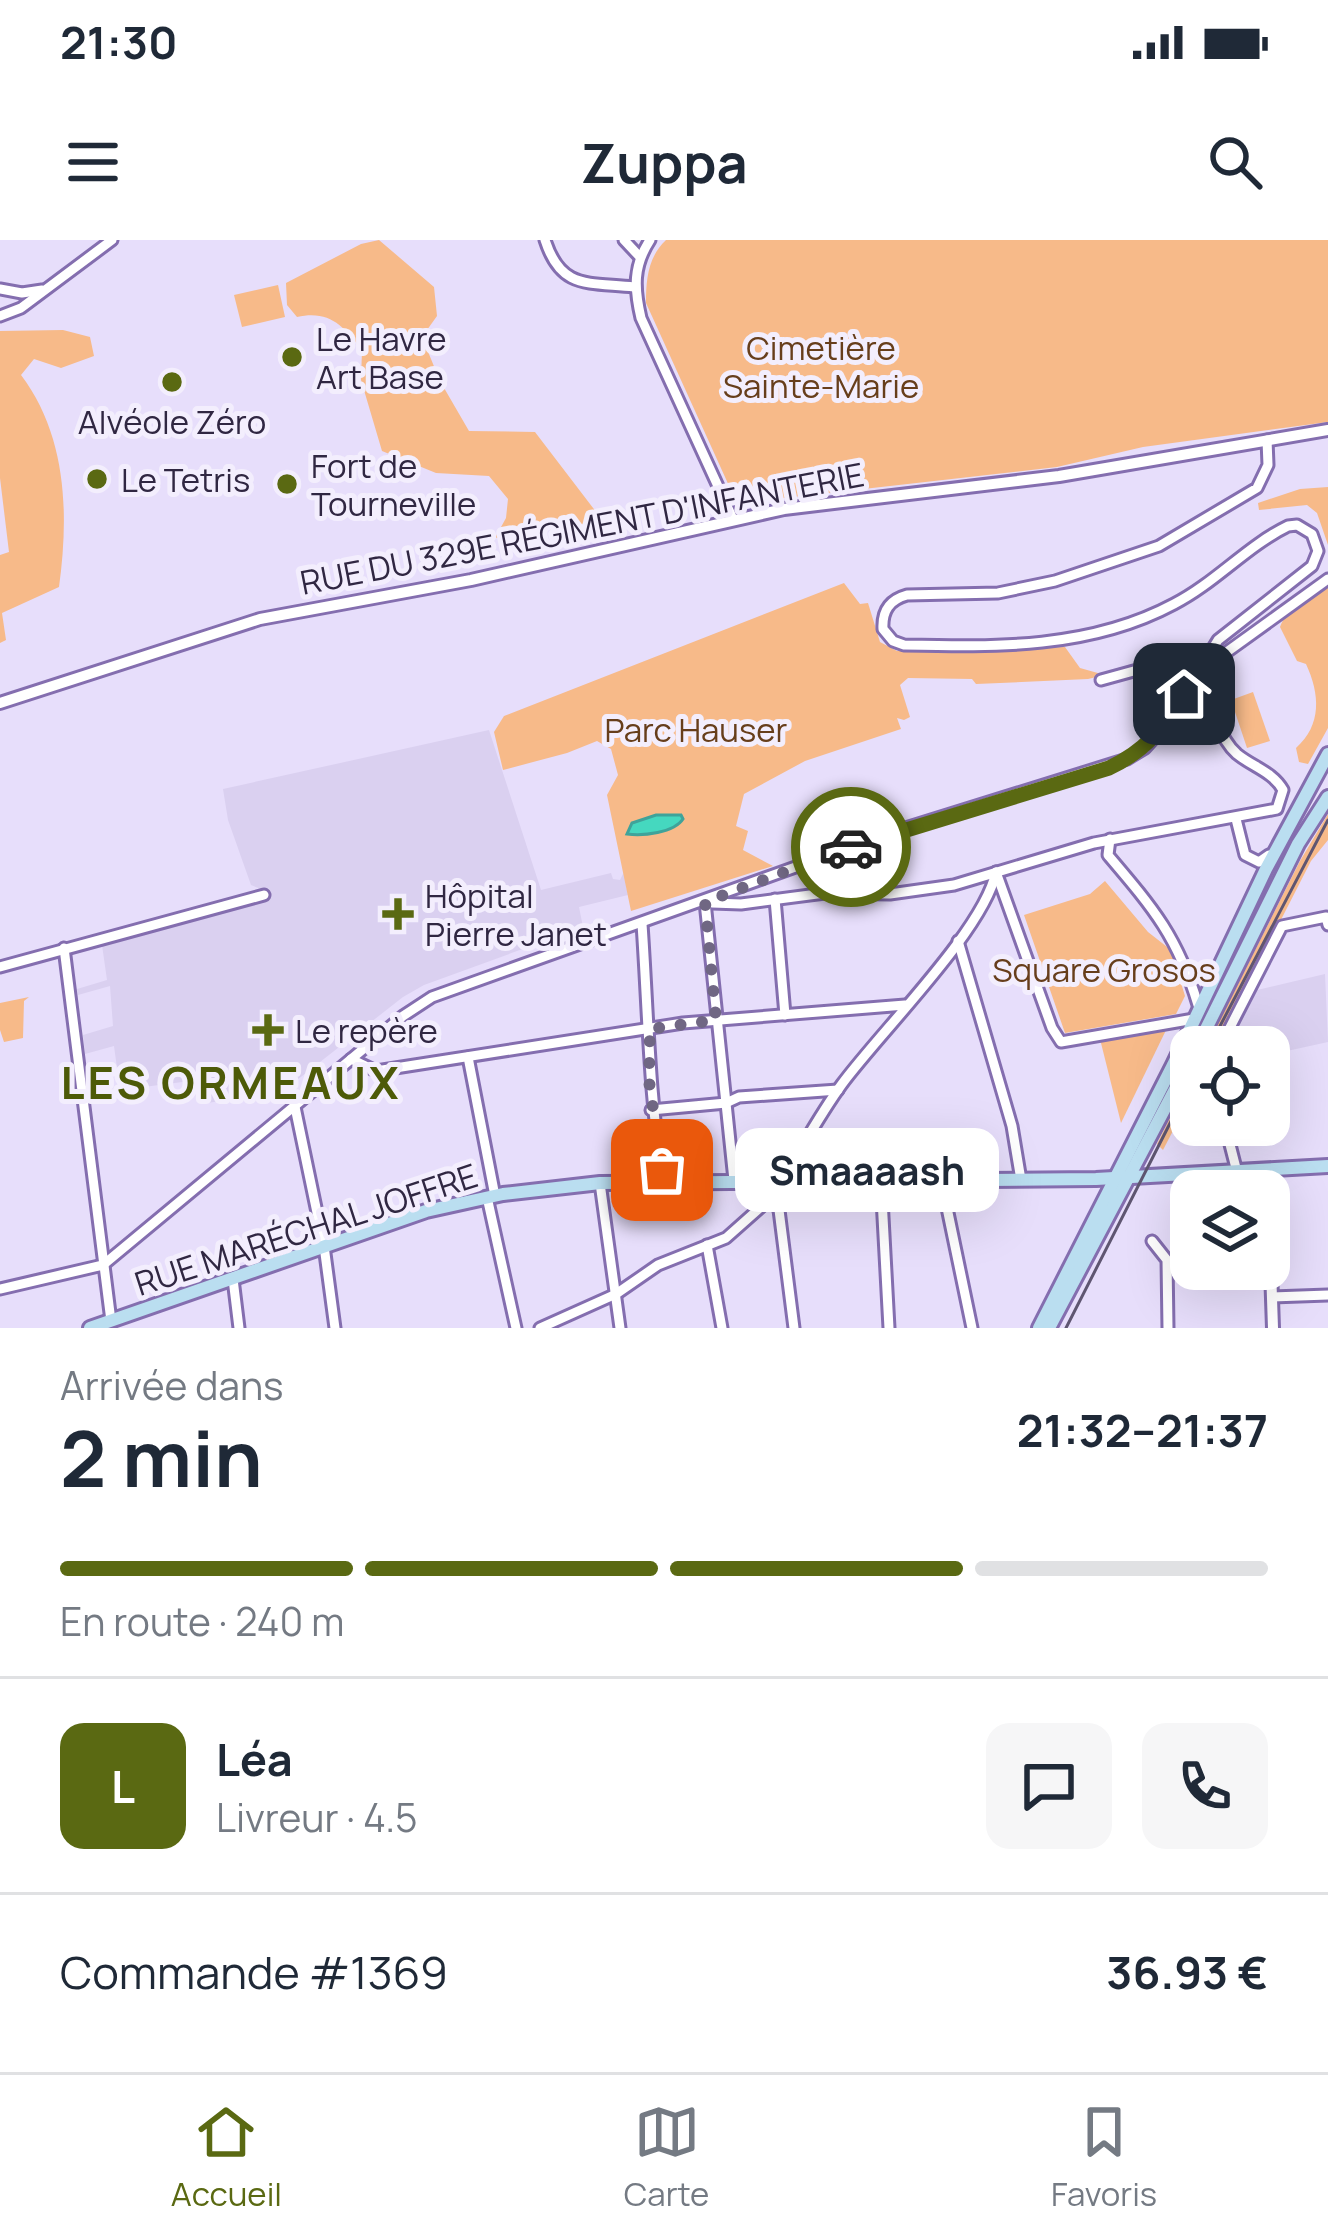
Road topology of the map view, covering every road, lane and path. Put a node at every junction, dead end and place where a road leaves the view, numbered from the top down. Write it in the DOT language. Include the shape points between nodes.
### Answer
graph roads {
  1 [pos="112,240"];
  2 [pos="545,240"];
  3 [pos="624,240"];
  4 [pos="650,240"];
  5 [pos="639,256"];
  6 [pos="634,287"];
  7 [pos="0,290"];
  8 [pos="46,290"];
  9 [pos="0,316"];
  10 [pos="1328,430"];
  11 [pos="1267,440"];
  12 [pos="733,520"];
  13 [pos="1328,579"];
  14 [pos="1224,654"];
  15 [pos="1203,662"];
  16 [pos="1101,680"];
  17 [pos="0,704"];
  18 [pos="1328,754"];
  19 [pos="1328,797"];
  20 [pos="1236,819"];
  21 [pos="1291,823"];
  22 [pos="1110,839"];
  23 [pos="996,872"];
  24 [pos="264,895"];
  25 [pos="775,899"];
  26 [pos="705,902"];
  27 [pos="1327,921"];
  28 [pos="642,924"];
  29 [pos="958,941"];
  30 [pos="64,948"];
  31 [pos="0,967"];
  32 [pos="905,1005"];
  33 [pos="1196,1012"];
  34 [pos="785,1015"];
  35 [pos="716,1020"];
  36 [pos="1207,1026"];
  37 [pos="1231,1026"];
  38 [pos="650,1029"];
  39 [pos="468,1057"];
  40 [pos="351,1059"];
  41 [pos="838,1090"];
  42 [pos="1170,1095"];
  43 [pos="726,1102"];
  44 [pos="295,1107"];
  45 [pos="651,1110"];
  46 [pos="1328,1166"];
  47 [pos="1268,1170"];
  48 [pos="1170,1175"];
  49 [pos="1122,1178"];
  50 [pos="734,1180"];
  51 [pos="777,1180"];
  52 [pos="881,1180"];
  53 [pos="941,1180"];
  54 [pos="1021,1180"];
  55 [pos="663,1182"];
  56 [pos="600,1183"];
  57 [pos="491,1196"];
  58 [pos="771,1198"];
  59 [pos="1152,1241"];
  60 [pos="707,1245"];
  61 [pos="324,1246"];
  62 [pos="104,1265"];
  63 [pos="232,1279"];
  64 [pos="0,1288"];
  65 [pos="1272,1290"];
  66 [pos="616,1294"];
  67 [pos="1328,1294"];
  68 [pos="1272,1298"];
  69 [pos="111,1321"];
  70 [pos="90,1328"];
  71 [pos="239,1328"];
  72 [pos="335,1328"];
  73 [pos="516,1328"];
  74 [pos="540,1328"];
  75 [pos="620,1328"];
  76 [pos="722,1328"];
  77 [pos="794,1328"];
  78 [pos="889,1328"];
  79 [pos="972,1328"];
  80 [pos="1039,1328"];
  81 [pos="1049,1328"];
  82 [pos="1168,1328"];
  83 [pos="1273,1328"];
  1 -- 8 [label="street"];
  2 -- 6 [label="street" via="566,278"];
  3 -- 5 [label="street"];
  4 -- 5 [label="street"];
  5 -- 6 [label="street"];
  6 -- 12 [label="street"];
  7 -- 8 [label="street"];
  8 -- 9 [label="street"];
  10 -- 11 [label="street, RUE DU 329E RÉGIMENT D'INFANTERIE"];
  11 -- 12 [label="street, RUE DU 329E RÉGIMENT D'INFANTERIE"];
  11 -- 15 [label="street" via="1258,488 1159,546 1030,587 897,598 882,620 887,636 904,645 1068,640 1172,606 1288,526 1312,534 1312,566 1230,628"];
  12 -- 17 [label="street, RUE DU 329E RÉGIMENT D'INFANTERIE" via="260,619"];
  13 -- 14 [label="street"];
  15 -- 16 [label="street" via="1199,653"];
  15 -- 20 [label="street" via="1226,741 1283,790 1277,809"];
  15 -- 26 [label="street" via="1166,725 1127,760 896,831"];
  18 -- 21 [label="main road"];
  19 -- 36 [label="main road"];
  20 -- 21 [label="street" via="1241,849 1259,862"];
  20 -- 22 [label="street"];
  21 -- 33 [label="main road"];
  22 -- 23 [label="street"];
  22 -- 33 [label="street" via="1108,855 1179,948"];
  23 -- 25 [label="street" via="890,894"];
  23 -- 29 [label="street" via="992,892"];
  23 -- 33 [label="street" via="1061,1042"];
  24 -- 30 [label="street"];
  25 -- 26 [label="street"];
  25 -- 34 [label="street"];
  26 -- 28 [label="street"];
  26 -- 35 [label="street"];
  27 -- 37 [label="street" via="1282,926"];
  28 -- 38 [label="street"];
  28 -- 40 [label="street" via="433,998"];
  29 -- 32 [label="street"];
  29 -- 54 [label="street"];
  30 -- 31 [label="street"];
  30 -- 62 [label="street"];
  32 -- 34 [label="street"];
  32 -- 41 [label="street"];
  33 -- 49 [label="main road"];
  34 -- 35 [label="street"];
  35 -- 38 [label="street"];
  35 -- 43 [label="street"];
  38 -- 39 [label="street"];
  38 -- 45 [label="street"];
  39 -- 40 [label="street" via="376,1071"];
  39 -- 57 [label="street"];
  40 -- 44 [label="street"];
  41 -- 43 [label="street"];
  41 -- 51 [label="street"];
  42 -- 49 [label="main road"];
  43 -- 45 [label="street"];
  43 -- 50 [label="street"];
  44 -- 61 [label="street"];
  44 -- 62 [label="street"];
  45 -- 55 [label="street"];
  46 -- 47 [label="main road, RUE MARÉCHAL JOFFRE"];
  48 -- 49 [label="main road, RUE MARÉCHAL JOFFRE"];
  49 -- 54 [label="main road, RUE MARÉCHAL JOFFRE"];
  49 -- 80 [label="main road"];
  49 -- 81 [label="main road"];
  50 -- 51 [label="main road, RUE MARÉCHAL JOFFRE"];
  50 -- 55 [label="main road, RUE MARÉCHAL JOFFRE"];
  51 -- 52 [label="main road, RUE MARÉCHAL JOFFRE"];
  51 -- 58 [label="street"];
  52 -- 53 [label="main road, RUE MARÉCHAL JOFFRE"];
  52 -- 78 [label="street"];
  53 -- 54 [label="main road, RUE MARÉCHAL JOFFRE"];
  53 -- 79 [label="street"];
  55 -- 56 [label="main road, RUE MARÉCHAL JOFFRE"];
  56 -- 57 [label="main road, RUE MARÉCHAL JOFFRE"];
  56 -- 66 [label="street"];
  57 -- 61 [label="main road, RUE MARÉCHAL JOFFRE"];
  57 -- 73 [label="street"];
  58 -- 60 [label="street"];
  58 -- 77 [label="street"];
  59 -- 82 [label="street" via="1167,1260"];
  60 -- 66 [label="street"];
  60 -- 76 [label="street"];
  61 -- 63 [label="main road, RUE MARÉCHAL JOFFRE"];
  61 -- 72 [label="street"];
  62 -- 64 [label="street"];
  62 -- 69 [label="street"];
  63 -- 69 [label="main road, RUE MARÉCHAL JOFFRE"];
  63 -- 71 [label="street"];
  65 -- 68 [label="street"];
  66 -- 74 [label="street"];
  66 -- 75 [label="street"];
  67 -- 68 [label="street"];
  68 -- 83 [label="street"];
  69 -- 70 [label="main road, RUE MARÉCHAL JOFFRE"];
}
